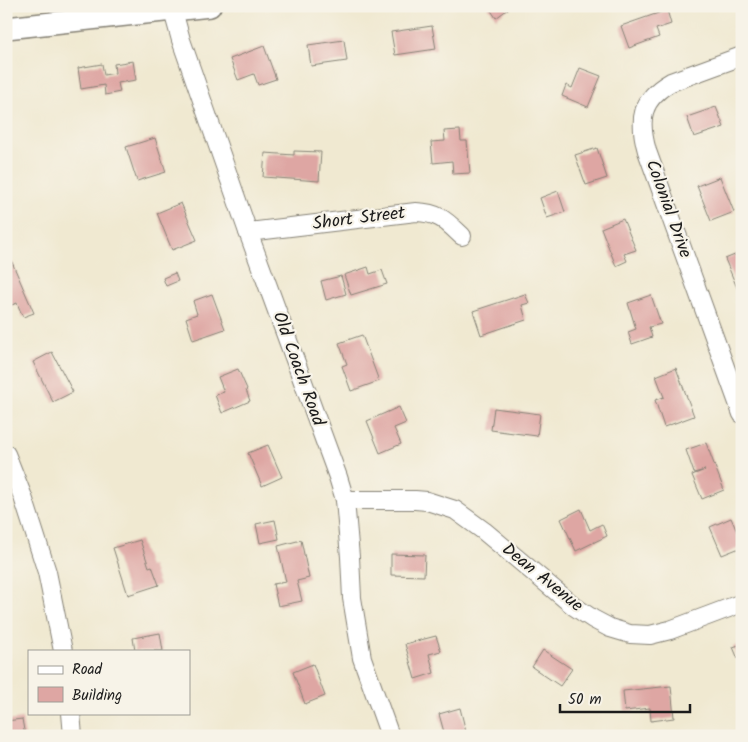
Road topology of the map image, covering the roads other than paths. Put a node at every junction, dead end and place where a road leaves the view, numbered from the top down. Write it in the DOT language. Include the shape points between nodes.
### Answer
graph roads {
  1 [pos="210,6"];
  2 [pos="173,11"];
  3 [pos="6,28"];
  4 [pos="742,56"];
  5 [pos="248,232"];
  6 [pos="462,236"];
  7 [pos="742,414"];
  8 [pos="6,454"];
  9 [pos="345,500"];
  10 [pos="742,603"];
  11 [pos="63,650"];
  12 [pos="71,714"];
  13 [pos="73,736"];
  14 [pos="390,736"];
  1 -- 2 [label="street"];
  2 -- 3 [label="street"];
  2 -- 5 [label="street, Old Coach Road"];
  4 -- 7 [label="street, Colonial Drive" via="662,88 647,105 642,127 647,151"];
  5 -- 6 [label="street, Short Street" via="428,212 444,218"];
  5 -- 9 [label="street, Old Coach Road"];
  8 -- 11 [label="street" via="24,496 47,572"];
  9 -- 10 [label="street, Dean Avenue" via="427,501 454,510 575,607 610,628 630,634 650,635 670,630"];
  9 -- 14 [label="street, Old Coach Road" via="352,598 362,658"];
  12 -- 13 [label="street"];
}
